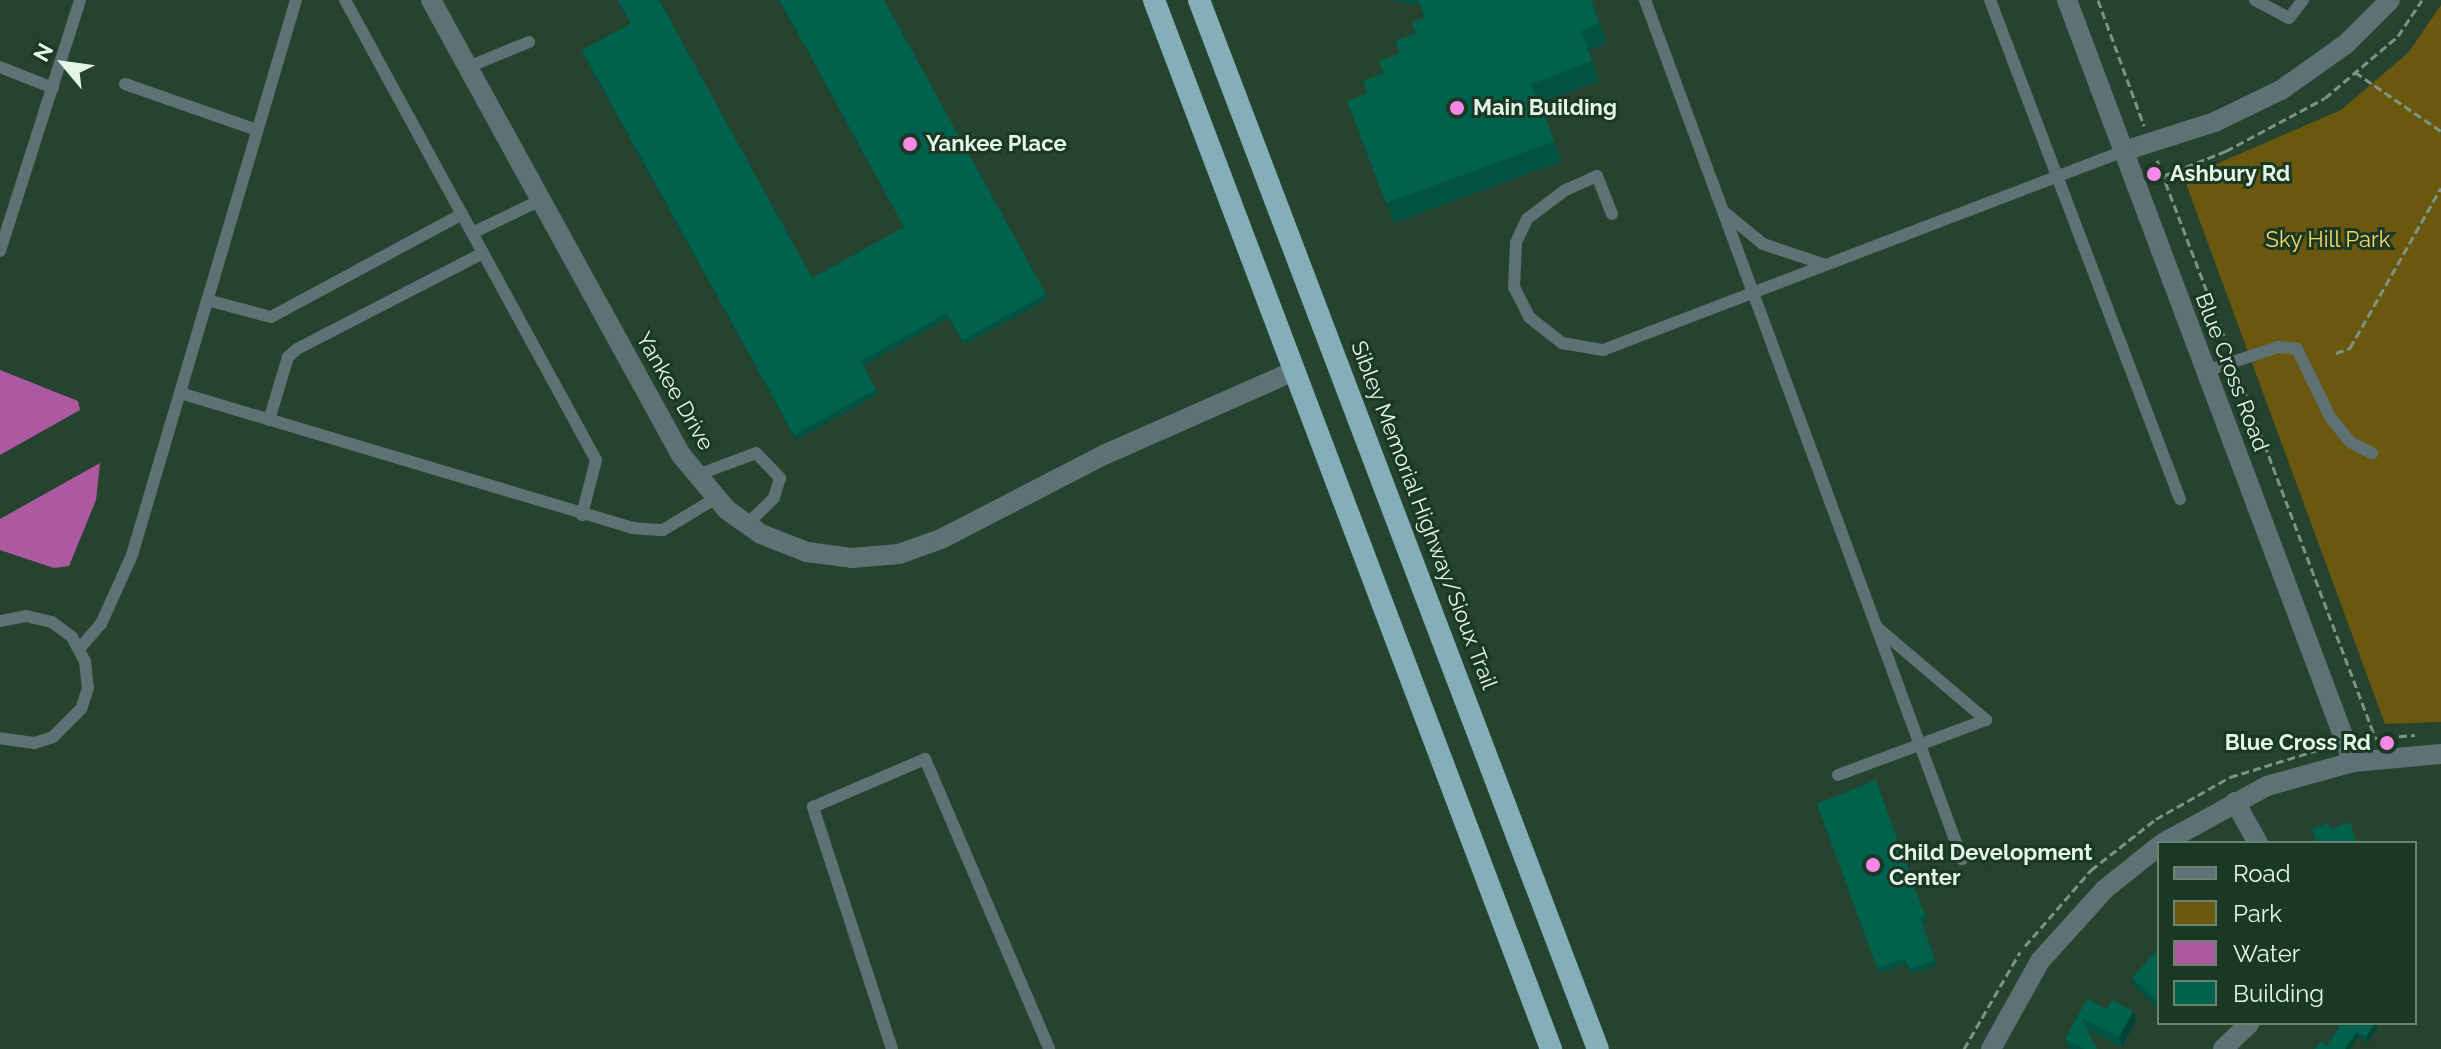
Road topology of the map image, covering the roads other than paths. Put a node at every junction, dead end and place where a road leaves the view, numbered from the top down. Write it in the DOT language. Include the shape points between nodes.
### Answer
graph roads {
  1 [pos="80,0"];
  2 [pos="296,0"];
  3 [pos="345,0"];
  4 [pos="431,0"];
  5 [pos="1154,0"];
  6 [pos="1199,0"];
  7 [pos="1645,0"];
  8 [pos="1990,0"];
  9 [pos="2067,0"];
  10 [pos="2255,0"];
  11 [pos="2303,0"];
  12 [pos="2390,0"];
  13 [pos="529,42"];
  14 [pos="0,67"];
  15 [pos="468,67"];
  16 [pos="125,84"];
  17 [pos="53,88"];
  18 [pos="257,130"];
  19 [pos="2124,151"];
  20 [pos="2057,176"];
  21 [pos="541,200"];
  22 [pos="1723,211"];
  23 [pos="462,214"];
  24 [pos="1612,214"];
  25 [pos="472,233"];
  26 [pos="0,251"];
  27 [pos="483,253"];
  28 [pos="1823,264"];
  29 [pos="1752,291"];
  30 [pos="207,300"];
  31 [pos="1294,371"];
  32 [pos="2206,371"];
  33 [pos="180,393"];
  34 [pos="269,420"];
  35 [pos="2372,453"];
  36 [pos="697,475"];
  37 [pos="716,498"];
  38 [pos="2180,499"];
  39 [pos="582,515"];
  40 [pos="747,524"];
  41 [pos="0,621"];
  42 [pos="1876,627"];
  43 [pos="79,649"];
  44 [pos="0,738"];
  45 [pos="1920,746"];
  46 [pos="2441,754"];
  47 [pos="2353,762"];
  48 [pos="1838,775"];
  49 [pos="2235,802"];
  50 [pos="2168,841"];
  51 [pos="2257,841"];
  52 [pos="2157,848"];
  53 [pos="1962,859"];
  54 [pos="2248,1025"];
  55 [pos="892,1049"];
  56 [pos="1049,1049"];
  57 [pos="1551,1049"];
  58 [pos="1598,1049"];
  59 [pos="1991,1049"];
  60 [pos="2223,1049"];
  1 -- 17 [label="lane"];
  2 -- 18 [label="lane"];
  3 -- 23 [label="lane"];
  4 -- 15 [label="street, Yankee Drive"];
  5 -- 31 [label="highway"];
  6 -- 58 [label="highway, Sibley Memorial Highway/Sioux Trail"];
  7 -- 22 [label="lane"];
  8 -- 20 [label="lane"];
  9 -- 19 [label="street, Blue Cross Road"];
  10 -- 11 [label="lane" via="2289,18"];
  12 -- 19 [label="street" via="2346,44 2281,90 2215,122"];
  13 -- 15 [label="lane"];
  14 -- 17 [label="lane"];
  15 -- 21 [label="street, Yankee Drive"];
  16 -- 18 [label="lane"];
  17 -- 26 [label="lane"];
  18 -- 30 [label="lane"];
  19 -- 20 [label="lane"];
  19 -- 32 [label="street, Blue Cross Road"];
  20 -- 28 [label="lane"];
  20 -- 38 [label="lane"];
  21 -- 25 [label="lane"];
  21 -- 36 [label="street, Yankee Drive" via="681,455"];
  22 -- 28 [label="lane" via="1763,244"];
  22 -- 29 [label="lane"];
  23 -- 25 [label="lane"];
  23 -- 30 [label="lane" via="271,317"];
  24 -- 29 [label="lane" via="1597,176 1564,191 1527,219 1516,243 1514,287 1529,317 1562,343 1603,350"];
  25 -- 27 [label="lane"];
  27 -- 34 [label="lane" via="297,349 288,357"];
  27 -- 39 [label="lane" via="596,460"];
  28 -- 29 [label="lane"];
  29 -- 42 [label="lane"];
  30 -- 33 [label="lane"];
  31 -- 40 [label="street, Yankee Drive" via="1106,454 941,539 899,554 852,558 807,552"];
  31 -- 57 [label="highway"];
  32 -- 35 [label="lane" via="2278,347 2297,349 2330,417 2350,442"];
  32 -- 47 [label="street, Blue Cross Road"];
  33 -- 34 [label="lane"];
  33 -- 43 [label="lane" via="132,555 101,624"];
  34 -- 39 [label="lane"];
  36 -- 37 [label="street, Yankee Drive"];
  36 -- 40 [label="lane" via="756,453 780,478 774,498"];
  37 -- 39 [label="lane" via="663,530"];
  37 -- 40 [label="street, Yankee Drive"];
  41 -- 43 [label="lane" via="26,616 52,622"];
  42 -- 45 [label="lane"];
  42 -- 45 [label="lane" via="1986,720"];
  43 -- 44 [label="lane" via="88,688 66,728 34,743"];
  45 -- 48 [label="lane"];
  45 -- 53 [label="lane"];
  46 -- 47 [label="street"];
  47 -- 49 [label="street" via="2267,786"];
  49 -- 50 [label="street"];
  49 -- 51 [label="street"];
  52 -- 59 [label="street" via="2105,889 2040,961"];
  54 -- 60 [label="street"];
  55 -- 56 [label="lane" via="813,807 925,759"];
}
